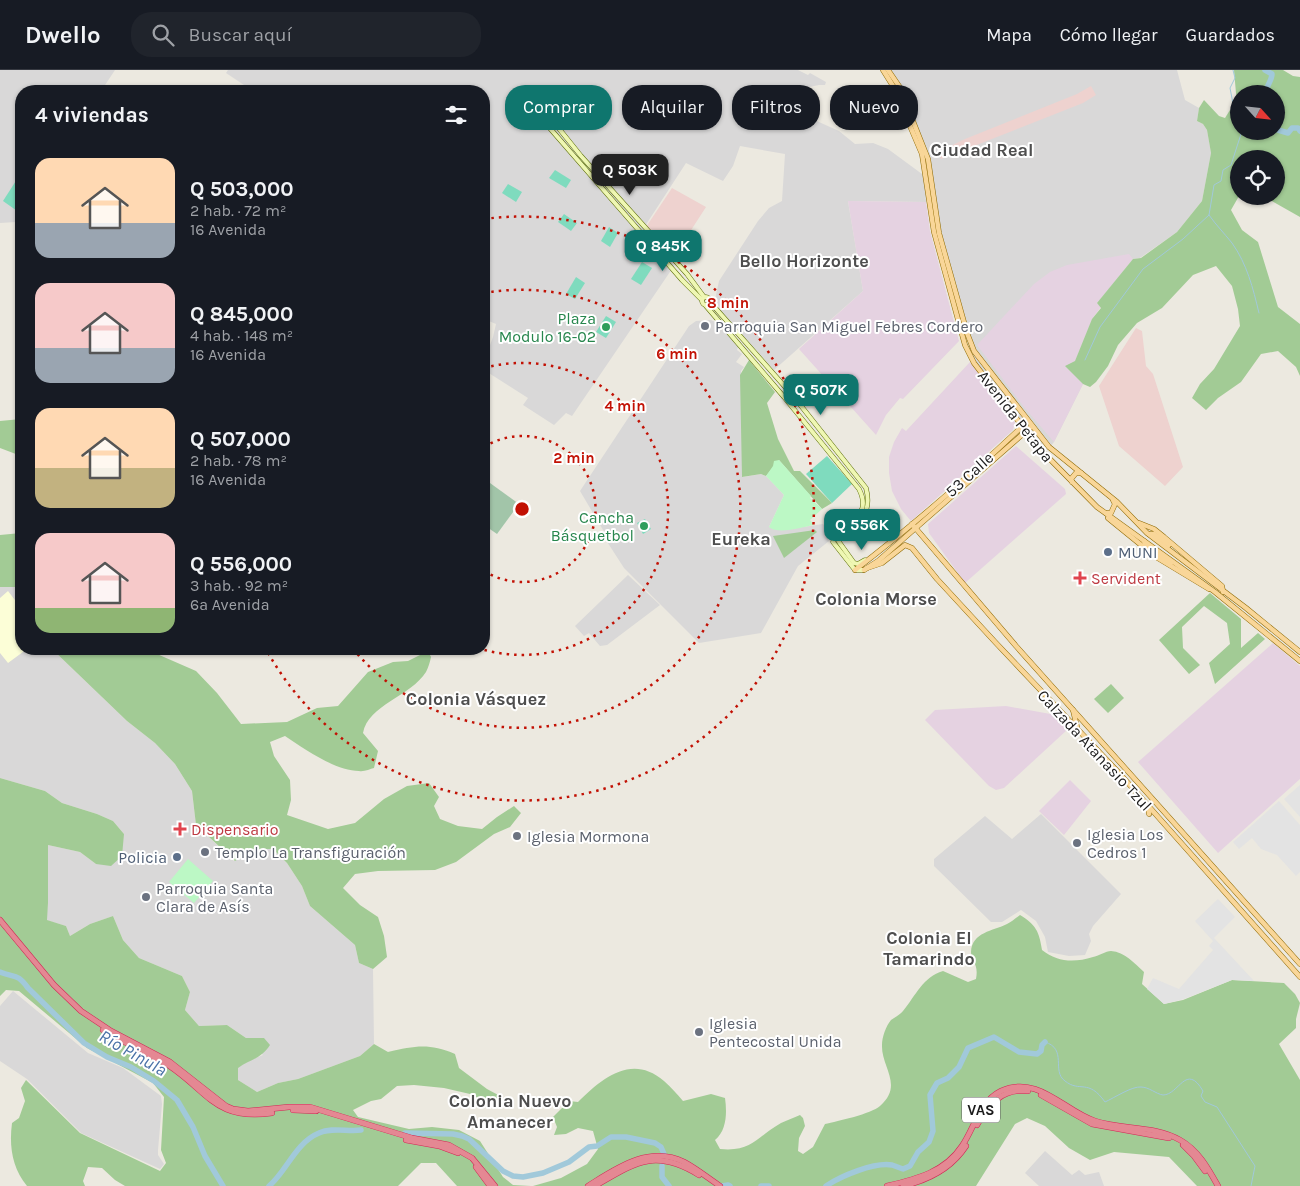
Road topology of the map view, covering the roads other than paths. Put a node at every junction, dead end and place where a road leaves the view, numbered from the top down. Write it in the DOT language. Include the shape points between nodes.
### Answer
graph roads {
  1 [pos="883,70"];
  2 [pos="888,70"];
  3 [pos="551,130"];
  4 [pos="560,130"];
  5 [pos="703,299"];
  6 [pos="710,302"];
  7 [pos="706,306"];
  8 [pos="755,351"];
  9 [pos="750,356"];
  10 [pos="1028,421"];
  11 [pos="1032,426"];
  12 [pos="1023,429"];
  13 [pos="1081,473"];
  14 [pos="1072,484"];
  15 [pos="1108,495"];
  16 [pos="1098,508"];
  17 [pos="1104,513"];
  18 [pos="930,515"];
  19 [pos="913,527"];
  20 [pos="906,533"];
  21 [pos="923,534"];
  22 [pos="1149,534"];
  23 [pos="1144,541"];
  24 [pos="880,552"];
  25 [pos="866,569"];
  26 [pos="855,570"];
  27 [pos="1209,589"];
  28 [pos="1215,592"];
  29 [pos="1223,592"];
  30 [pos="1300,652"];
  31 [pos="1300,661"];
  32 [pos="1073,710"];
  33 [pos="1078,728"];
  34 [pos="1138,802"];
  35 [pos="1147,805"];
  36 [pos="1149,814"];
  37 [pos="0,920"];
  38 [pos="0,925"];
  39 [pos="1300,964"];
  40 [pos="1300,977"];
  41 [pos="1093,1123"];
  42 [pos="361,1124"];
  43 [pos="651,1158"];
  44 [pos="477,1165"];
  45 [pos="1215,1184"];
  46 [pos="715,1185"];
  47 [pos="490,1186"];
  48 [pos="495,1186"];
  49 [pos="588,1186"];
  50 [pos="595,1186"];
  51 [pos="888,1186"];
  52 [pos="903,1186"];
  1 -- 12 [label="main road, Avenida Petapa" via="894,86 922,154 934,232 967,351"];
  2 -- 10 [label="main road, Avenida Petapa" via="899,86 928,159 939,233 972,347"];
  3 -- 5 [label="main road" via="682,280"];
  4 -- 5 [label="main road" via="686,274"];
  5 -- 6 [label="main road" via="708,298"];
  5 -- 7 [label="main road" via="702,304"];
  6 -- 7 [label="main road"];
  6 -- 8 [label="main road"];
  7 -- 9 [label="main road"];
  8 -- 9 [label="main road"];
  8 -- 24 [label="main road" via="866,488 868,501 862,521 838,542 856,564"];
  9 -- 26 [label="main road" via="862,495 860,514 833,540"];
  10 -- 11 [label="main road, Avenida Petapa"];
  10 -- 12 [label="main road, 53 Calle"];
  11 -- 12 [label="main road, 53 Calle"];
  11 -- 13 [label="main road, Avenida Petapa" via="1047,444"];
  12 -- 14 [label="main road, Avenida Petapa"];
  12 -- 18 [label="main road, 53 Calle"];
  12 -- 19 [label="main road, 53 Calle"];
  13 -- 14 [label="main road" via="1073,475"];
  13 -- 15 [label="main road, Avenida Petapa"];
  14 -- 16 [label="main road, Avenida Petapa"];
  15 -- 16 [label="main road" via="1116,504 1113,510 1108,513"];
  15 -- 29 [label="main road, Avenida Petapa" via="1147,533"];
  16 -- 17 [label="main road, Avenida Petapa"];
  17 -- 27 [label="main road" via="1146,550"];
  17 -- 28 [label="main road, Avenida Petapa"];
  18 -- 19 [label="main road, 53 Calle"];
  18 -- 21 [label="main road" via="922,526"];
  19 -- 20 [label="main road"];
  19 -- 21 [label="main road, Calzada Atanasio Tzul"];
  20 -- 24 [label="main road"];
  20 -- 25 [label="main road"];
  21 -- 32 [label="main road, Calzada Atanasio Tzul" via="954,575"];
  22 -- 29 [label="main road" via="1166,543"];
  23 -- 27 [label="main road" via="1146,546"];
  24 -- 26 [label="main road"];
  25 -- 26 [label="main road"];
  25 -- 33 [label="main road, Calzada Atanasio Tzul" via="882,563 903,546 909,546"];
  27 -- 28 [label="main road"];
  28 -- 31 [label="main road, Avenida Petapa"];
  29 -- 30 [label="main road, Avenida Petapa"];
  32 -- 33 [label="main road"];
  32 -- 39 [label="main road, Calzada Atanasio Tzul"];
  33 -- 35 [label="main road, Calzada Atanasio Tzul"];
  34 -- 35 [label="main road"];
  35 -- 36 [label="main road"];
  35 -- 40 [label="main road, Calzada Atanasio Tzul"];
  37 -- 42 [label="highway" via="54,985 81,1011 170,1062 226,1106 248,1111 310,1107"];
  38 -- 42 [label="highway" via="51,987 78,1013 168,1065 225,1109 248,1115 310,1110"];
  41 -- 45 [label="highway, VAS" via="1169,1134 1181,1140 1204,1161"];
  41 -- 51 [label="highway, VAS" via="1042,1092 1025,1087 1011,1088 995,1095 986,1104 962,1146 939,1169"];
  41 -- 52 [label="highway, VAS" via="1037,1094 1025,1091 1009,1093 989,1106 965,1148 953,1162 935,1175"];
  42 -- 44 [label="highway" via="412,1142 455,1151"];
  43 -- 46 [label="highway" via="675,1161"];
  43 -- 49 [label="highway" via="624,1164"];
  43 -- 50 [label="highway"];
  44 -- 47 [label="highway"];
  44 -- 48 [label="highway"];
}
